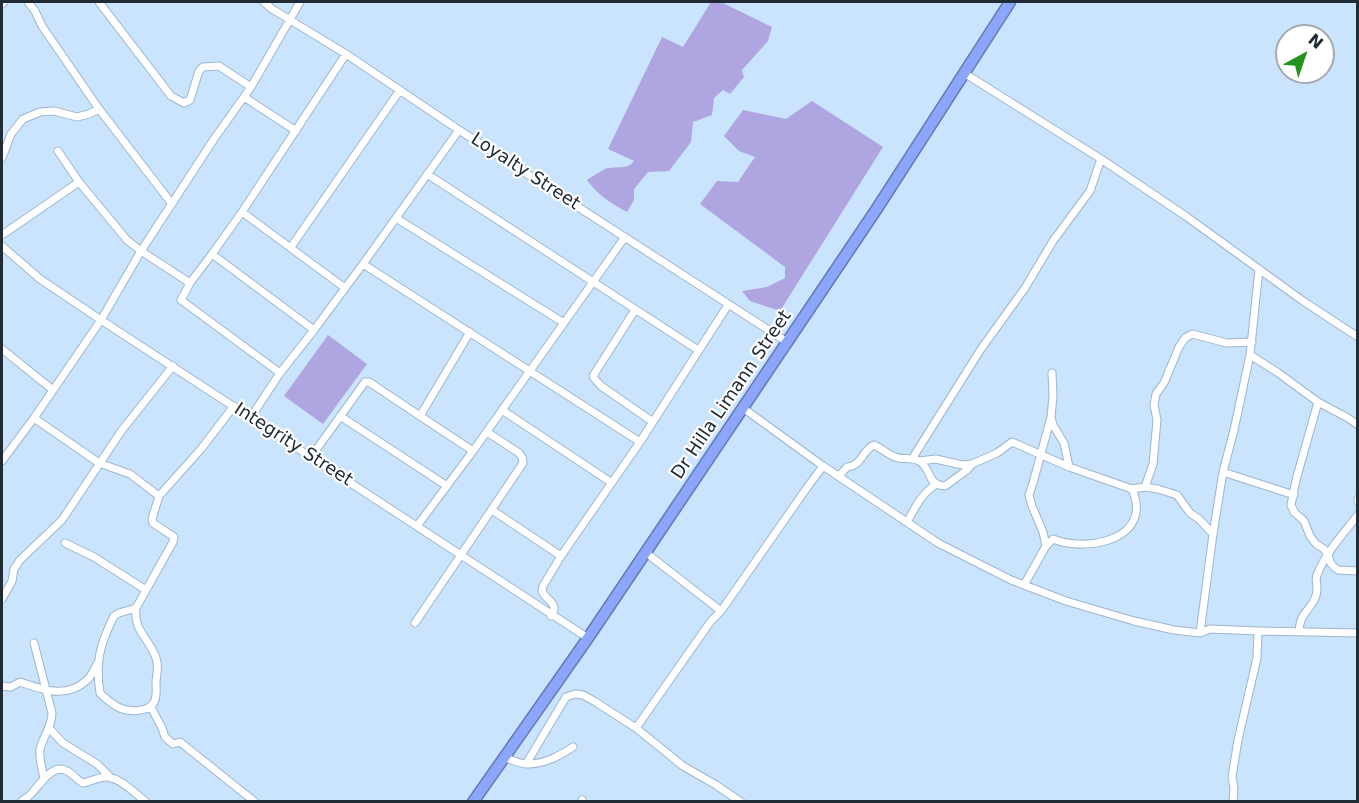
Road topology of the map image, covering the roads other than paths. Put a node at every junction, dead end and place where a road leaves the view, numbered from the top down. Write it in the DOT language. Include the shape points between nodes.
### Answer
graph roads {
  1 [pos="28,2"];
  2 [pos="99,2"];
  3 [pos="264,2"];
  4 [pos="300,2"];
  5 [pos="1010,2"];
  6 [pos="290,19"];
  7 [pos="346,54"];
  8 [pos="964,73"];
  9 [pos="250,87"];
  10 [pos="400,90"];
  11 [pos="244,97"];
  12 [pos="99,110"];
  13 [pos="459,130"];
  14 [pos="296,131"];
  15 [pos="58,151"];
  16 [pos="2,158"];
  17 [pos="1101,159"];
  18 [pos="427,174"];
  19 [pos="79,182"];
  20 [pos="172,204"];
  21 [pos="242,212"];
  22 [pos="396,218"];
  23 [pos="2,235"];
  24 [pos="625,237"];
  25 [pos="2,246"];
  26 [pos="291,247"];
  27 [pos="141,251"];
  28 [pos="212,254"];
  29 [pos="363,264"];
  30 [pos="1259,269"];
  31 [pos="190,283"];
  32 [pos="593,283"];
  33 [pos="345,288"];
  34 [pos="728,305"];
  35 [pos="635,310"];
  36 [pos="101,320"];
  37 [pos="564,322"];
  38 [pos="315,330"];
  39 [pos="470,332"];
  40 [pos="1358,337"];
  41 [pos="787,342"];
  42 [pos="1252,342"];
  43 [pos="2,349"];
  44 [pos="698,350"];
  45 [pos="1250,355"];
  46 [pos="173,366"];
  47 [pos="530,370"];
  48 [pos="280,373"];
  49 [pos="1052,373"];
  50 [pos="53,390"];
  51 [pos="1318,402"];
  52 [pos="234,406"];
  53 [pos="743,408"];
  54 [pos="502,410"];
  55 [pos="340,416"];
  56 [pos="420,416"];
  57 [pos="251,417"];
  58 [pos="1051,417"];
  59 [pos="34,418"];
  60 [pos="653,422"];
  61 [pos="1358,425"];
  62 [pos="487,432"];
  63 [pos="640,441"];
  64 [pos="473,451"];
  65 [pos="1041,455"];
  66 [pos="311,457"];
  67 [pos="916,460"];
  68 [pos="2,461"];
  69 [pos="99,463"];
  70 [pos="972,464"];
  71 [pos="823,466"];
  72 [pos="1069,467"];
  73 [pos="1223,472"];
  74 [pos="839,476"];
  75 [pos="612,483"];
  76 [pos="936,484"];
  77 [pos="447,486"];
  78 [pos="1145,487"];
  79 [pos="1132,489"];
  80 [pos="1293,495"];
  81 [pos="159,496"];
  82 [pos="492,510"];
  83 [pos="1358,515"];
  84 [pos="907,522"];
  85 [pos="417,526"];
  86 [pos="1213,534"];
  87 [pos="65,543"];
  88 [pos="1046,546"];
  89 [pos="645,552"];
  90 [pos="1328,554"];
  91 [pos="461,555"];
  92 [pos="561,556"];
  93 [pos="1358,571"];
  94 [pos="1024,585"];
  95 [pos="146,590"];
  96 [pos="2,599"];
  97 [pos="136,608"];
  98 [pos="721,611"];
  99 [pos="552,616"];
  100 [pos="415,623"];
  101 [pos="1258,631"];
  102 [pos="1299,632"];
  103 [pos="1200,633"];
  104 [pos="1358,633"];
  105 [pos="588,638"];
  106 [pos="34,643"];
  107 [pos="97,664"];
  108 [pos="2,686"];
  109 [pos="46,689"];
  110 [pos="151,707"];
  111 [pos="49,728"];
  112 [pos="636,728"];
  113 [pos="573,747"];
  114 [pos="504,757"];
  115 [pos="526,764"];
  116 [pos="44,778"];
  117 [pos="111,778"];
  118 [pos="21,801"];
  119 [pos="146,801"];
  120 [pos="255,801"];
  121 [pos="473,801"];
  122 [pos="741,801"];
  123 [pos="1233,801"];
  1 -- 12 [label="street"];
  2 -- 9 [label="street" via="171,96 184,103 190,100 199,71 211,66 219,66"];
  3 -- 6 [label="street, Loyalty Street"];
  4 -- 6 [label="street"];
  5 -- 8 [label="highway, Dr Hilla Limann Street"];
  6 -- 7 [label="street, Loyalty Street"];
  6 -- 9 [label="street"];
  7 -- 10 [label="street, Loyalty Street"];
  7 -- 14 [label="street"];
  8 -- 17 [label="street"];
  8 -- 41 [label="highway, Dr Hilla Limann Street"];
  9 -- 11 [label="street"];
  10 -- 13 [label="street, Loyalty Street"];
  10 -- 26 [label="street"];
  11 -- 14 [label="street"];
  11 -- 20 [label="street"];
  12 -- 16 [label="street" via="76,117 54,111 23,118 11,134"];
  12 -- 20 [label="street"];
  13 -- 18 [label="street"];
  13 -- 24 [label="street, Loyalty Street"];
  14 -- 21 [label="street"];
  15 -- 19 [label="street"];
  17 -- 30 [label="street"];
  17 -- 67 [label="street" via="1090,191 981,349"];
  18 -- 22 [label="street"];
  18 -- 32 [label="street"];
  19 -- 23 [label="street"];
  19 -- 27 [label="street" via="127,240"];
  20 -- 27 [label="street"];
  21 -- 26 [label="street"];
  21 -- 28 [label="street"];
  22 -- 29 [label="street"];
  22 -- 37 [label="street"];
  24 -- 32 [label="street"];
  24 -- 34 [label="street, Loyalty Street"];
  25 -- 36 [label="street, Integrity Street" via="40,279"];
  26 -- 33 [label="street"];
  27 -- 31 [label="street"];
  27 -- 36 [label="street"];
  28 -- 31 [label="street"];
  28 -- 38 [label="street"];
  29 -- 33 [label="street"];
  29 -- 39 [label="street"];
  30 -- 40 [label="street"];
  30 -- 42 [label="street"];
  31 -- 48 [label="street" via="181,300"];
  32 -- 35 [label="street"];
  32 -- 37 [label="street"];
  33 -- 38 [label="street"];
  34 -- 41 [label="street, Loyalty Street"];
  34 -- 44 [label="street"];
  35 -- 44 [label="street"];
  35 -- 60 [label="street" via="593,376 601,386"];
  36 -- 46 [label="street, Integrity Street"];
  36 -- 50 [label="street"];
  37 -- 47 [label="street"];
  38 -- 48 [label="street"];
  39 -- 47 [label="street"];
  39 -- 56 [label="street"];
  41 -- 53 [label="highway, Dr Hilla Limann Street"];
  42 -- 45 [label="street"];
  42 -- 78 [label="street" via="1227,343 1192,334 1185,338 1155,394 1153,464"];
  43 -- 50 [label="street"];
  44 -- 60 [label="street"];
  45 -- 51 [label="street"];
  45 -- 73 [label="street"];
  46 -- 52 [label="street, Integrity Street"];
  46 -- 69 [label="street"];
  47 -- 54 [label="street"];
  47 -- 63 [label="street"];
  48 -- 57 [label="street"];
  49 -- 58 [label="street"];
  50 -- 59 [label="street"];
  51 -- 61 [label="street"];
  51 -- 80 [label="street"];
  52 -- 57 [label="street, Integrity Street"];
  52 -- 81 [label="street"];
  53 -- 71 [label="street"];
  53 -- 89 [label="highway, Dr Hilla Limann Street"];
  54 -- 62 [label="street"];
  54 -- 75 [label="street"];
  55 -- 56 [label="street" via="365,382 369,382"];
  55 -- 66 [label="street"];
  55 -- 77 [label="street"];
  56 -- 64 [label="street"];
  57 -- 66 [label="street, Integrity Street"];
  58 -- 65 [label="street"];
  58 -- 72 [label="street" via="1064,443"];
  59 -- 68 [label="street"];
  59 -- 69 [label="street"];
  60 -- 63 [label="street"];
  62 -- 64 [label="street"];
  62 -- 82 [label="street" via="519,453 523,463"];
  63 -- 75 [label="street"];
  64 -- 77 [label="street"];
  65 -- 70 [label="street" via="1012,442"];
  65 -- 72 [label="street"];
  65 -- 88 [label="street" via="1029,495"];
  66 -- 85 [label="street, Integrity Street"];
  67 -- 70 [label="street"];
  67 -- 74 [label="street" via="895,457 874,445 868,447 856,465"];
  67 -- 76 [label="street"];
  69 -- 81 [label="street" via="130,474"];
  69 -- 96 [label="street" via="62,520 20,560"];
  70 -- 76 [label="street" via="945,486"];
  71 -- 74 [label="street"];
  71 -- 98 [label="street"];
  72 -- 79 [label="street"];
  73 -- 80 [label="street"];
  73 -- 86 [label="street"];
  74 -- 84 [label="street"];
  75 -- 92 [label="street"];
  76 -- 84 [label="street" via="924,492"];
  77 -- 85 [label="street"];
  78 -- 79 [label="street"];
  78 -- 86 [label="street" via="1177,495"];
  79 -- 88 [label="street" via="1136,515 1123,534 1094,544 1053,539"];
  80 -- 90 [label="street" via="1294,512 1304,521 1316,544"];
  81 -- 95 [label="street" via="153,523 174,537"];
  82 -- 91 [label="street"];
  82 -- 92 [label="street"];
  83 -- 90 [label="street"];
  84 -- 94 [label="street" via="938,543"];
  85 -- 91 [label="street, Integrity Street"];
  86 -- 103 [label="street"];
  87 -- 95 [label="street"];
  88 -- 94 [label="street"];
  89 -- 98 [label="street"];
  89 -- 105 [label="highway, Dr Hilla Limann Street"];
  90 -- 93 [label="street" via="1338,570"];
  90 -- 102 [label="street" via="1315,579 1317,588 1300,620"];
  91 -- 99 [label="street, Integrity Street"];
  91 -- 100 [label="street"];
  92 -- 99 [label="street" via="542,591 555,607"];
  94 -- 103 [label="street" via="1066,602 1134,621"];
  95 -- 97 [label="street"];
  97 -- 107 [label="street" via="114,616"];
  97 -- 110 [label="street" via="136,624 158,665 156,699"];
  98 -- 112 [label="street"];
  99 -- 105 [label="street, Integrity Street"];
  101 -- 102 [label="street"];
  101 -- 103 [label="street" via="1210,629"];
  101 -- 123 [label="street" via="1257,658 1232,777"];
  102 -- 104 [label="street"];
  105 -- 114 [label="highway, Dr Hilla Limann Street"];
  106 -- 109 [label="street"];
  107 -- 109 [label="street" via="89,679 75,688 53,692"];
  107 -- 110 [label="street" via="100,693 106,699 124,710"];
  108 -- 109 [label="street" via="20,682"];
  109 -- 111 [label="street" via="52,713"];
  110 -- 120 [label="street" via="165,737 173,744 180,742"];
  111 -- 116 [label="street" via="40,750"];
  111 -- 117 [label="street"];
  112 -- 115 [label="street" via="583,695 571,695 566,697"];
  112 -- 122 [label="street" via="682,766"];
  113 -- 115 [label="street" via="547,761"];
  114 -- 115 [label="street"];
  114 -- 121 [label="highway, Dr Hilla Limann Street"];
  116 -- 117 [label="street" via="61,769 83,783"];
  116 -- 118 [label="street"];
  117 -- 119 [label="street"];
}
